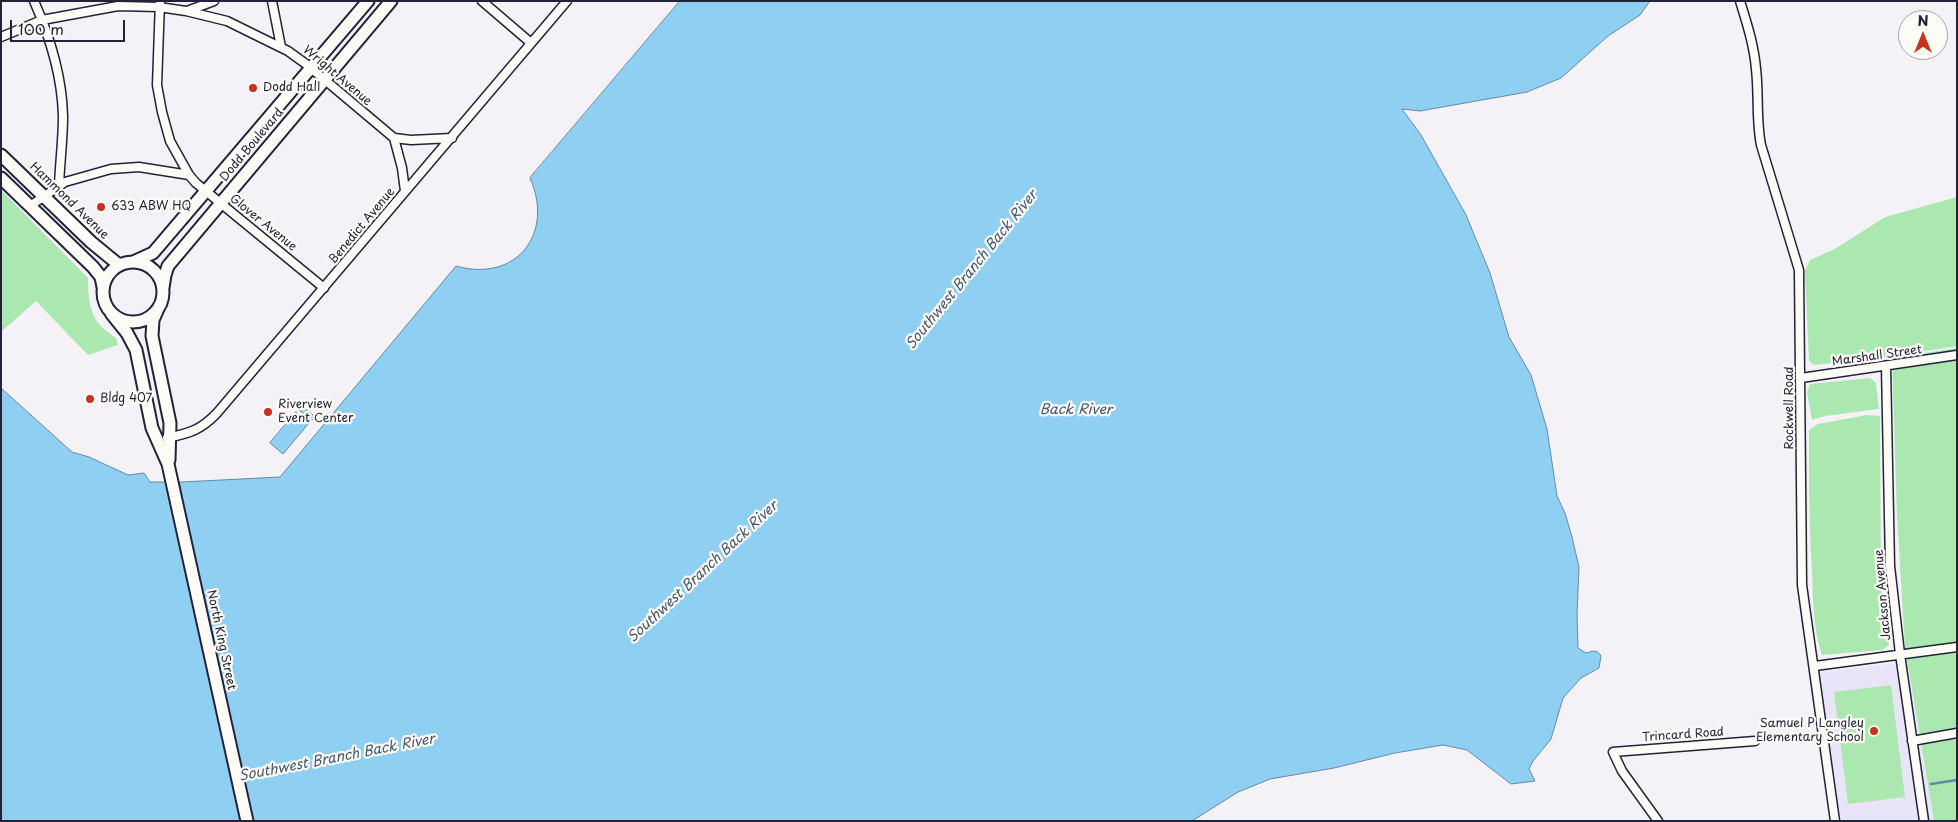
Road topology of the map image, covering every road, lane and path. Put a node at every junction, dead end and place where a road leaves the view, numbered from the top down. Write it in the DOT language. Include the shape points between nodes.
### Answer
graph roads {
  1 [pos="34,1"];
  2 [pos="214,1"];
  3 [pos="272,1"];
  4 [pos="368,1"];
  5 [pos="391,1"];
  6 [pos="482,1"];
  7 [pos="567,1"];
  8 [pos="1740,1"];
  9 [pos="159,4"];
  10 [pos="186,11"];
  11 [pos="42,20"];
  12 [pos="1,37"];
  13 [pos="531,43"];
  14 [pos="281,48"];
  15 [pos="311,68"];
  16 [pos="325,80"];
  17 [pos="394,138"];
  18 [pos="452,138"];
  19 [pos="1,155"];
  20 [pos="189,175"];
  21 [pos="1,178"];
  22 [pos="59,185"];
  23 [pos="206,191"];
  24 [pos="405,191"];
  25 [pos="43,196"];
  26 [pos="221,203"];
  27 [pos="30,206"];
  28 [pos="133,262"];
  29 [pos="119,265"];
  30 [pos="164,288"];
  31 [pos="324,288"];
  32 [pos="103,289"];
  33 [pos="159,308"];
  34 [pos="111,313"];
  35 [pos="1957,355"];
  36 [pos="1886,366"];
  37 [pos="1802,378"];
  38 [pos="169,438"];
  39 [pos="157,440"];
  40 [pos="168,464"];
  41 [pos="1957,646"];
  42 [pos="1900,654"];
  43 [pos="1815,666"];
  44 [pos="1957,733"];
  45 [pos="1755,741"];
  46 [pos="1912,741"];
  47 [pos="247,821"];
  48 [pos="1658,821"];
  49 [pos="1835,821"];
  50 [pos="1924,821"];
  1 -- 11 [label="street"];
  2 -- 10 [label="street"];
  3 -- 14 [label="street"];
  4 -- 15 [label="main road, Dodd Boulevard"];
  5 -- 16 [label="main road, Dodd Boulevard"];
  6 -- 13 [label="street"];
  7 -- 13 [label="street, Benedict Avenue"];
  8 -- 37 [label="street, Rockwell Road" via="1753,46 1761,145 1799,270"];
  9 -- 10 [label="street, Wright Avenue"];
  9 -- 11 [label="street, Wright Avenue" via="118,6"];
  9 -- 20 [label="street, Glover Avenue" via="157,85 170,141"];
  10 -- 14 [label="street, Wright Avenue" via="227,21"];
  11 -- 12 [label="street, Wright Avenue"];
  11 -- 22 [label="street" via="58,71 61,93"];
  13 -- 18 [label="street, Benedict Avenue"];
  14 -- 15 [label="street, Wright Avenue"];
  15 -- 16 [label="street, Wright Avenue"];
  15 -- 23 [label="main road, Dodd Boulevard"];
  16 -- 17 [label="street, Wright Avenue"];
  16 -- 26 [label="main road, Dodd Boulevard"];
  17 -- 18 [label="street"];
  17 -- 24 [label="street"];
  18 -- 24 [label="street, Benedict Avenue"];
  19 -- 25 [label="main road, Hammond Avenue"];
  20 -- 22 [label="street" via="154,168 124,167"];
  20 -- 23 [label="street, Glover Avenue"];
  21 -- 27 [label="main road"];
  22 -- 25 [label="street"];
  23 -- 26 [label="street, Glover Avenue"];
  23 -- 28 [label="main road, Dodd Boulevard" via="153,253"];
  24 -- 31 [label="street, Benedict Avenue"];
  25 -- 27 [label="street"];
  25 -- 29 [label="main road, Hammond Avenue"];
  26 -- 30 [label="main road, Dodd Boulevard" via="168,266"];
  26 -- 31 [label="street, Glover Avenue"];
  27 -- 32 [label="main road" via="98,272"];
  28 -- 29 [label="main road"];
  28 -- 30 [label="main road" via="150,266"];
  29 -- 32 [label="main road" via="111,271"];
  30 -- 33 [label="main road"];
  31 -- 38 [label="street, Benedict Avenue" via="206,424"];
  32 -- 34 [label="main road" via="103,298"];
  33 -- 34 [label="main road" via="145,320 136,322"];
  33 -- 38 [label="main road, North King Street" via="152,336 170,423"];
  34 -- 39 [label="main road, North King Street" via="136,350"];
  35 -- 36 [label="street, Marshall Street"];
  36 -- 37 [label="street, Marshall Street"];
  36 -- 42 [label="street, Jackson Avenue" via="1890,566"];
  37 -- 43 [label="street, Rockwell Road" via="1802,585"];
  38 -- 39 [label="street, Benedict Avenue"];
  38 -- 40 [label="main road, North King Street"];
  39 -- 40 [label="main road, North King Street"];
  40 -- 47 [label="main road, North King Street"];
  41 -- 42 [label="street"];
  42 -- 43 [label="street"];
  42 -- 46 [label="street, Jackson Avenue"];
  43 -- 49 [label="street, Rockwell Road"];
  44 -- 46 [label="street"];
  45 -- 48 [label="street, Trincard Road" via="1613,752 1622,771"];
  46 -- 50 [label="street, Jackson Avenue"];
}
